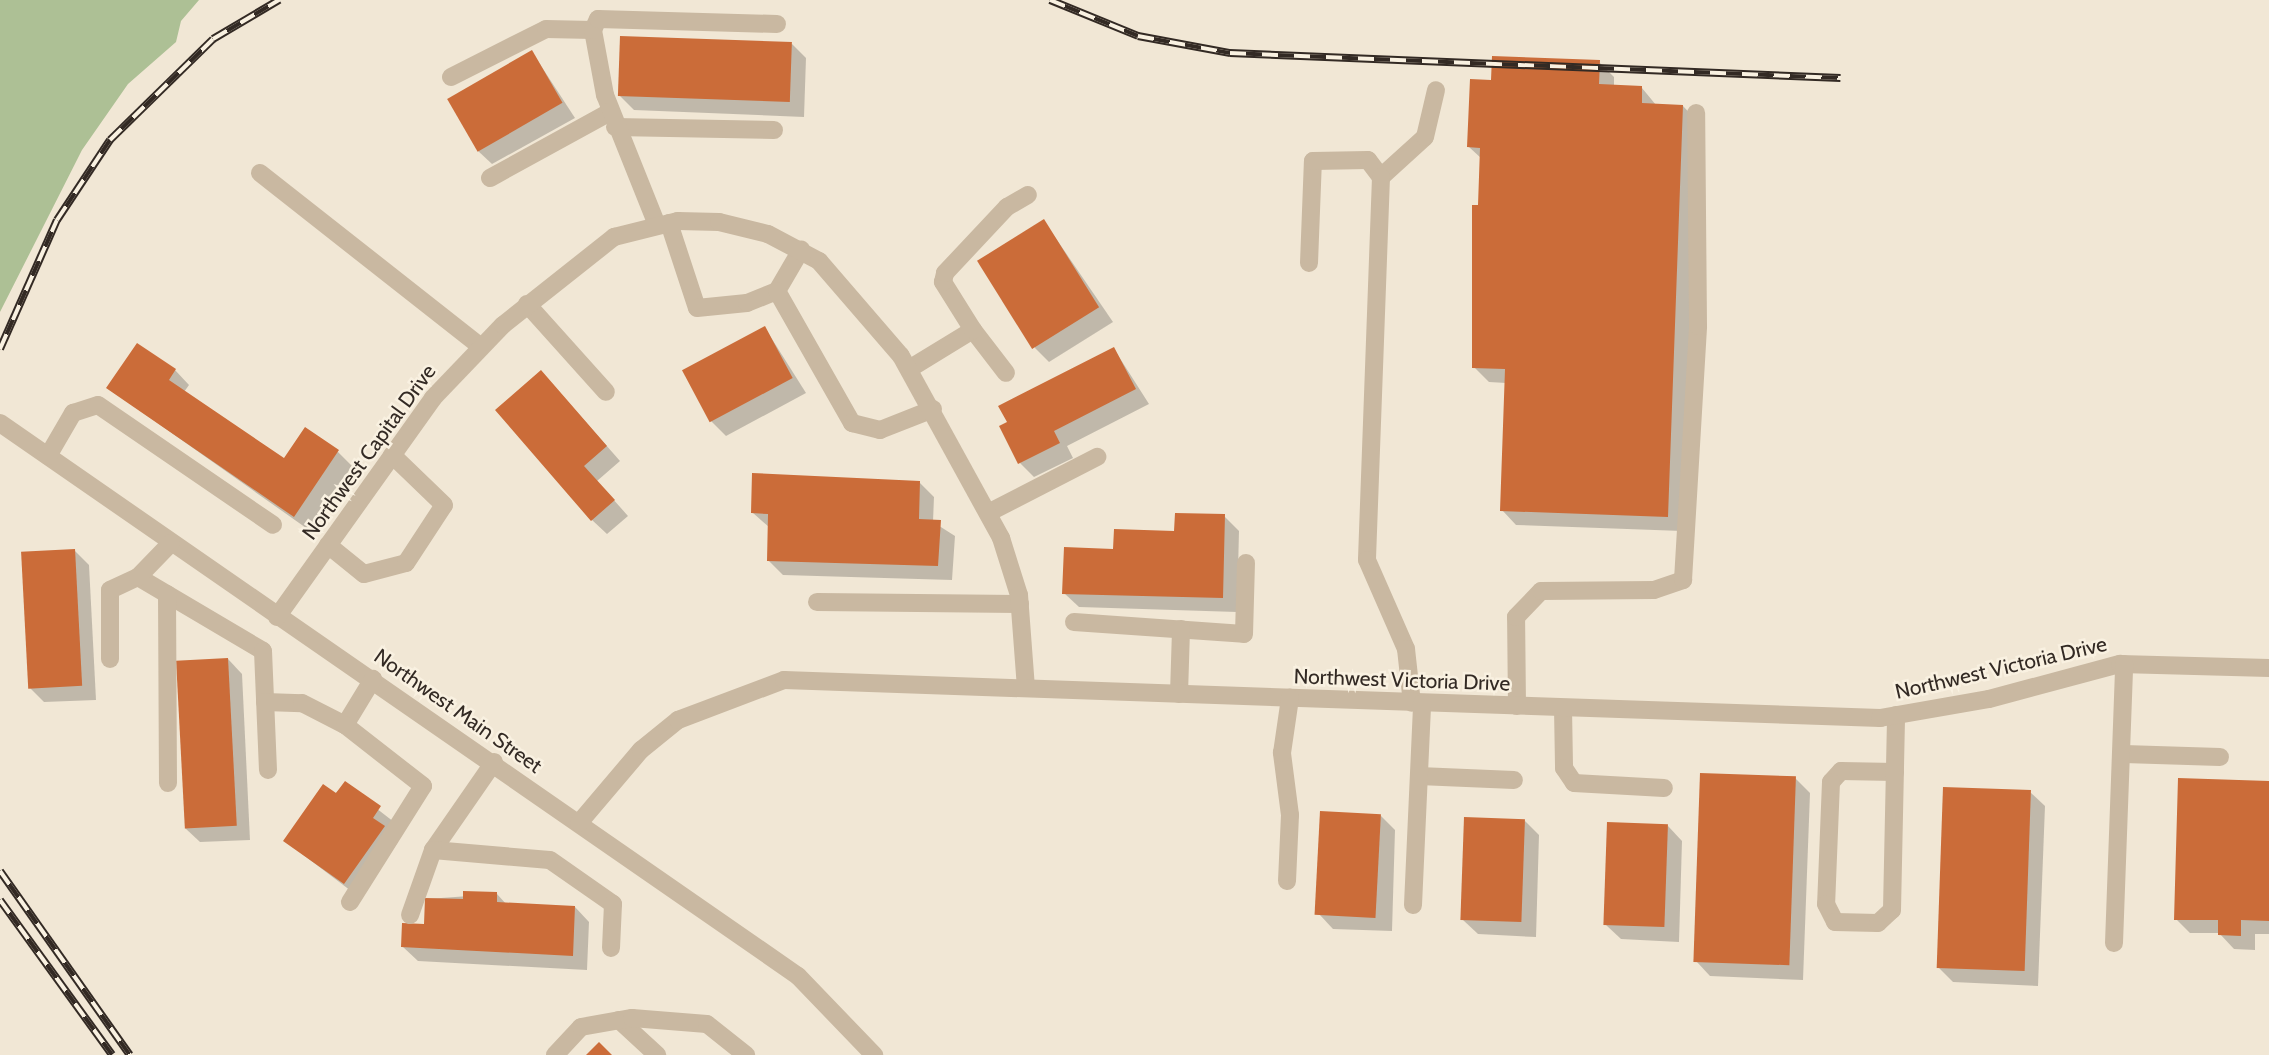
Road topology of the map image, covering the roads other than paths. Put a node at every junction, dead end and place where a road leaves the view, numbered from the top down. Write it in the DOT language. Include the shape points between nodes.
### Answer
graph roads {
  1 [pos="777,24"];
  2 [pos="593,30"];
  3 [pos="451,77"];
  4 [pos="1436,90"];
  5 [pos="1696,113"];
  6 [pos="613,120"];
  7 [pos="774,130"];
  8 [pos="260,173"];
  9 [pos="1381,177"];
  10 [pos="490,178"];
  11 [pos="1028,195"];
  12 [pos="663,224"];
  13 [pos="801,250"];
  14 [pos="1309,263"];
  15 [pos="777,292"];
  16 [pos="527,304"];
  17 [pos="973,330"];
  18 [pos="481,347"];
  19 [pos="909,369"];
  20 [pos="1006,373"];
  21 [pos="606,392"];
  22 [pos="933,409"];
  23 [pos="0,423"];
  24 [pos="392,455"];
  25 [pos="48,456"];
  26 [pos="1097,457"];
  27 [pos="988,513"];
  28 [pos="273,525"];
  29 [pos="171,542"];
  30 [pos="328,545"];
  31 [pos="1246,563"];
  32 [pos="138,577"];
  33 [pos="167,594"];
  34 [pos="817,602"];
  35 [pos="1020,604"];
  36 [pos="277,617"];
  37 [pos="1074,622"];
  38 [pos="1181,629"];
  39 [pos="110,659"];
  40 [pos="2124,664"];
  41 [pos="2269,668"];
  42 [pos="373,679"];
  43 [pos="1026,688"];
  44 [pos="1179,694"];
  45 [pos="1290,698"];
  46 [pos="265,702"];
  47 [pos="1417,703"];
  48 [pos="1517,706"];
  49 [pos="1563,708"];
  50 [pos="1896,715"];
  51 [pos="345,725"];
  52 [pos="2124,754"];
  53 [pos="2220,757"];
  54 [pos="494,762"];
  55 [pos="268,770"];
  56 [pos="1895,772"];
  57 [pos="1419,775"];
  58 [pos="1514,780"];
  59 [pos="168,783"];
  60 [pos="1664,788"];
  61 [pos="579,823"];
  62 [pos="433,850"];
  63 [pos="1287,881"];
  64 [pos="350,902"];
  65 [pos="1413,905"];
  66 [pos="410,915"];
  67 [pos="2114,943"];
  68 [pos="611,948"];
  69 [pos="619,1020"];
  70 [pos="555,1055"];
  71 [pos="657,1055"];
  72 [pos="746,1055"];
  73 [pos="874,1055"];
  1 -- 2 [label="street" via="606,18"];
  2 -- 3 [label="street" via="545,29"];
  2 -- 6 [label="street"];
  4 -- 9 [label="street" via="1425,137"];
  5 -- 48 [label="street" via="1698,326 1683,580 1654,590 1541,591 1516,617"];
  6 -- 7 [label="street"];
  6 -- 10 [label="street"];
  6 -- 12 [label="street"];
  8 -- 18 [label="street"];
  9 -- 14 [label="street" via="1368,160 1313,161"];
  9 -- 47 [label="street" via="1367,560 1406,649"];
  11 -- 17 [label="street" via="1007,207 945,273 943,282"];
  12 -- 13 [label="street, Northwest Capital Drive" via="732,225"];
  12 -- 15 [label="street" via="697,308 747,303"];
  12 -- 16 [label="street, Northwest Capital Drive" via="592,251"];
  13 -- 15 [label="street"];
  13 -- 19 [label="street, Northwest Capital Drive" via="864,306"];
  15 -- 22 [label="street" via="852,424 880,430"];
  16 -- 18 [label="street, Northwest Capital Drive"];
  16 -- 21 [label="street"];
  17 -- 19 [label="street"];
  17 -- 20 [label="street"];
  18 -- 24 [label="street, Northwest Capital Drive"];
  19 -- 22 [label="street, Northwest Capital Drive"];
  22 -- 27 [label="street, Northwest Capital Drive"];
  23 -- 25 [label="street, Northwest Main Street"];
  24 -- 30 [label="street, Northwest Capital Drive"];
  24 -- 30 [label="street" via="444,505 406,563 364,575"];
  25 -- 28 [label="street" via="74,413 98,405"];
  25 -- 29 [label="street, Northwest Main Street"];
  26 -- 27 [label="street"];
  27 -- 35 [label="street, Northwest Capital Drive"];
  29 -- 32 [label="street"];
  29 -- 36 [label="street, Northwest Main Street"];
  30 -- 36 [label="street, Northwest Capital Drive"];
  31 -- 38 [label="street" via="1244,634"];
  32 -- 33 [label="street"];
  32 -- 39 [label="street" via="110,590"];
  33 -- 46 [label="street" via="263,651"];
  33 -- 59 [label="street"];
  34 -- 35 [label="street"];
  35 -- 43 [label="street, Northwest Capital Drive"];
  36 -- 42 [label="street, Northwest Main Street"];
  37 -- 38 [label="street"];
  38 -- 44 [label="street"];
  40 -- 41 [label="street, Northwest Victoria Drive"];
  40 -- 50 [label="street, Northwest Victoria Drive"];
  40 -- 52 [label="street"];
  42 -- 51 [label="street"];
  42 -- 54 [label="street, Northwest Main Street"];
  43 -- 44 [label="street, Northwest Victoria Drive"];
  43 -- 61 [label="street, Northwest Victoria Drive" via="808,680 763,685 662,732"];
  44 -- 45 [label="street, Northwest Victoria Drive"];
  45 -- 47 [label="street, Northwest Victoria Drive"];
  45 -- 63 [label="street" via="1282,753 1290,815"];
  46 -- 51 [label="street" via="302,703"];
  46 -- 55 [label="street"];
  47 -- 48 [label="street, Northwest Victoria Drive"];
  47 -- 57 [label="street"];
  48 -- 49 [label="street, Northwest Victoria Drive"];
  49 -- 50 [label="street, Northwest Victoria Drive"];
  49 -- 60 [label="street" via="1564,768 1574,783"];
  50 -- 56 [label="street"];
  51 -- 64 [label="street" via="423,786"];
  52 -- 53 [label="street"];
  52 -- 67 [label="street"];
  54 -- 61 [label="street, Northwest Main Street"];
  54 -- 62 [label="street"];
  56 -- 56 [label="street" via="1892,910 1878,923 1835,922 1826,904 1831,782 1840,771"];
  57 -- 58 [label="street"];
  57 -- 65 [label="street"];
  61 -- 73 [label="street, Northwest Main Street" via="798,976"];
  62 -- 66 [label="street"];
  62 -- 68 [label="street" via="550,860 613,904"];
  69 -- 70 [label="street" via="581,1027"];
  69 -- 71 [label="street"];
  69 -- 72 [label="street" via="707,1024"];
}
